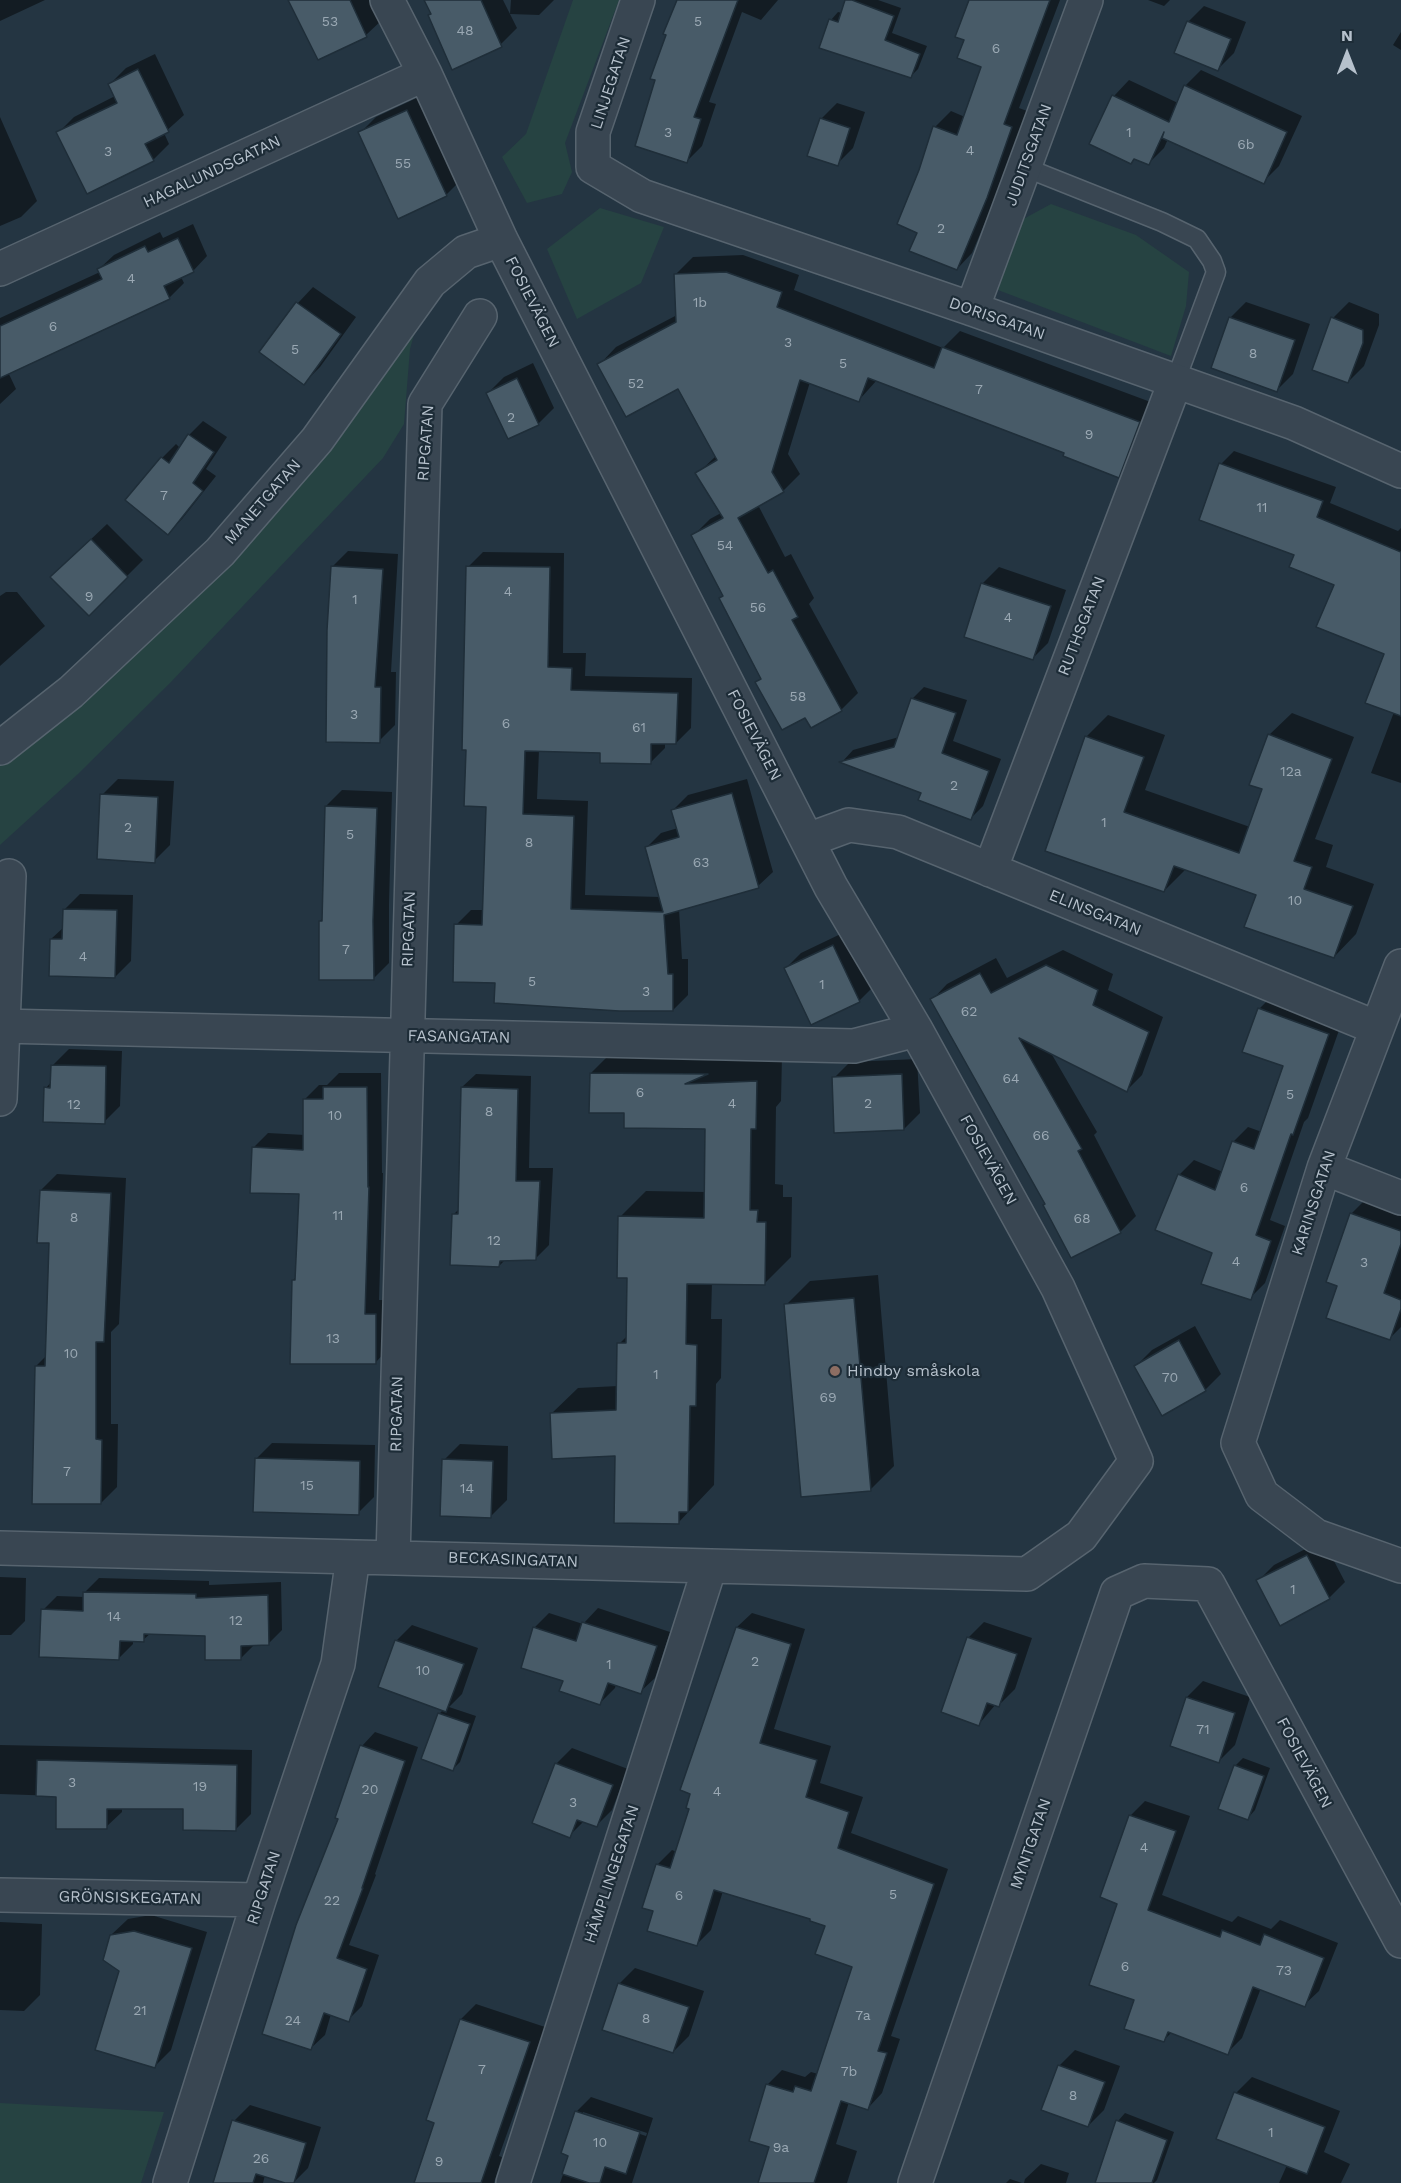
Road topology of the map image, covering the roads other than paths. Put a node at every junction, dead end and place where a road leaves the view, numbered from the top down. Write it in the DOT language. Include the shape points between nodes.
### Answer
graph roads {
  1 [pos="387,0"];
  2 [pos="638,0"];
  3 [pos="1086,0"];
  4 [pos="424,74"];
  5 [pos="593,167"];
  6 [pos="1024,167"];
  7 [pos="501,240"];
  8 [pos="0,269"];
  9 [pos="972,309"];
  10 [pos="480,316"];
  11 [pos="1175,382"];
  12 [pos="1401,471"];
  13 [pos="0,748"];
  14 [pos="808,840"];
  15 [pos="990,870"];
  16 [pos="9,876"];
  17 [pos="1401,966"];
  18 [pos="1,1026"];
  19 [pos="1377,1028"];
  20 [pos="916,1030"];
  21 [pos="406,1036"];
  22 [pos="0,1099"];
  23 [pos="1324,1168"];
  24 [pos="1401,1198"];
  25 [pos="0,1548"];
  26 [pos="353,1557"];
  27 [pos="393,1557"];
  28 [pos="710,1566"];
  29 [pos="1401,1566"];
  30 [pos="1027,1574"];
  31 [pos="1208,1584"];
  32 [pos="0,1895"];
  33 [pos="259,1900"];
  34 [pos="1401,1941"];
  35 [pos="170,2183"];
  36 [pos="513,2183"];
  37 [pos="915,2183"];
  1 -- 4 [label="street, FOSIEVÄGEN"];
  2 -- 5 [label="street, LINJEGATAN" via="593,132"];
  3 -- 6 [label="street, JUDITSGATAN"];
  4 -- 7 [label="street, FOSIEVÄGEN"];
  4 -- 8 [label="street, HAGALUNDSGATAN"];
  5 -- 9 [label="street, DORISGATAN" via="642,196"];
  6 -- 9 [label="street, JUDITSGATAN"];
  6 -- 11 [label="lane" via="1197,239 1216,272"];
  7 -- 13 [label="street, MANETGATAN" via="466,252 430,282 317,440 220,552 71,692"];
  7 -- 14 [label="street, FOSIEVÄGEN"];
  9 -- 11 [label="street, DORISGATAN"];
  10 -- 21 [label="street, RIPGATAN" via="425,404"];
  11 -- 12 [label="street, DORISGATAN" via="1294,423"];
  11 -- 15 [label="street, RUTHSGATAN"];
  14 -- 15 [label="street, ELINSGATAN" via="849,825 898,832"];
  14 -- 20 [label="street, FOSIEVÄGEN" via="831,887"];
  15 -- 19 [label="street, ELINSGATAN"];
  16 -- 18 [label="street"];
  17 -- 19 [label="street, KARINSGATAN"];
  18 -- 21 [label="street, FASANGATAN"];
  18 -- 22 [label="street"];
  19 -- 23 [label="street, KARINSGATAN"];
  20 -- 21 [label="street, FASANGATAN" via="854,1046"];
  20 -- 30 [label="street, FOSIEVÄGEN" via="1058,1288 1136,1461 1081,1536"];
  21 -- 27 [label="street, RIPGATAN"];
  23 -- 24 [label="street"];
  23 -- 29 [label="street, KARINSGATAN" via="1238,1443 1262,1495 1316,1536"];
  25 -- 26 [label="street, BECKASINGATAN"];
  26 -- 27 [label="street, BECKASINGATAN"];
  26 -- 33 [label="street, RIPGATAN" via="338,1664"];
  27 -- 28 [label="street, BECKASINGATAN"];
  28 -- 30 [label="street, BECKASINGATAN"];
  28 -- 36 [label="street, HÄMPLINGEGATAN"];
  31 -- 34 [label="street, FOSIEVÄGEN"];
  31 -- 37 [label="street, MYNTGATAN" via="1144,1581 1117,1593"];
  32 -- 33 [label="street, GRÖNSISKEGATAN"];
  33 -- 35 [label="street, RIPGATAN"];
}
